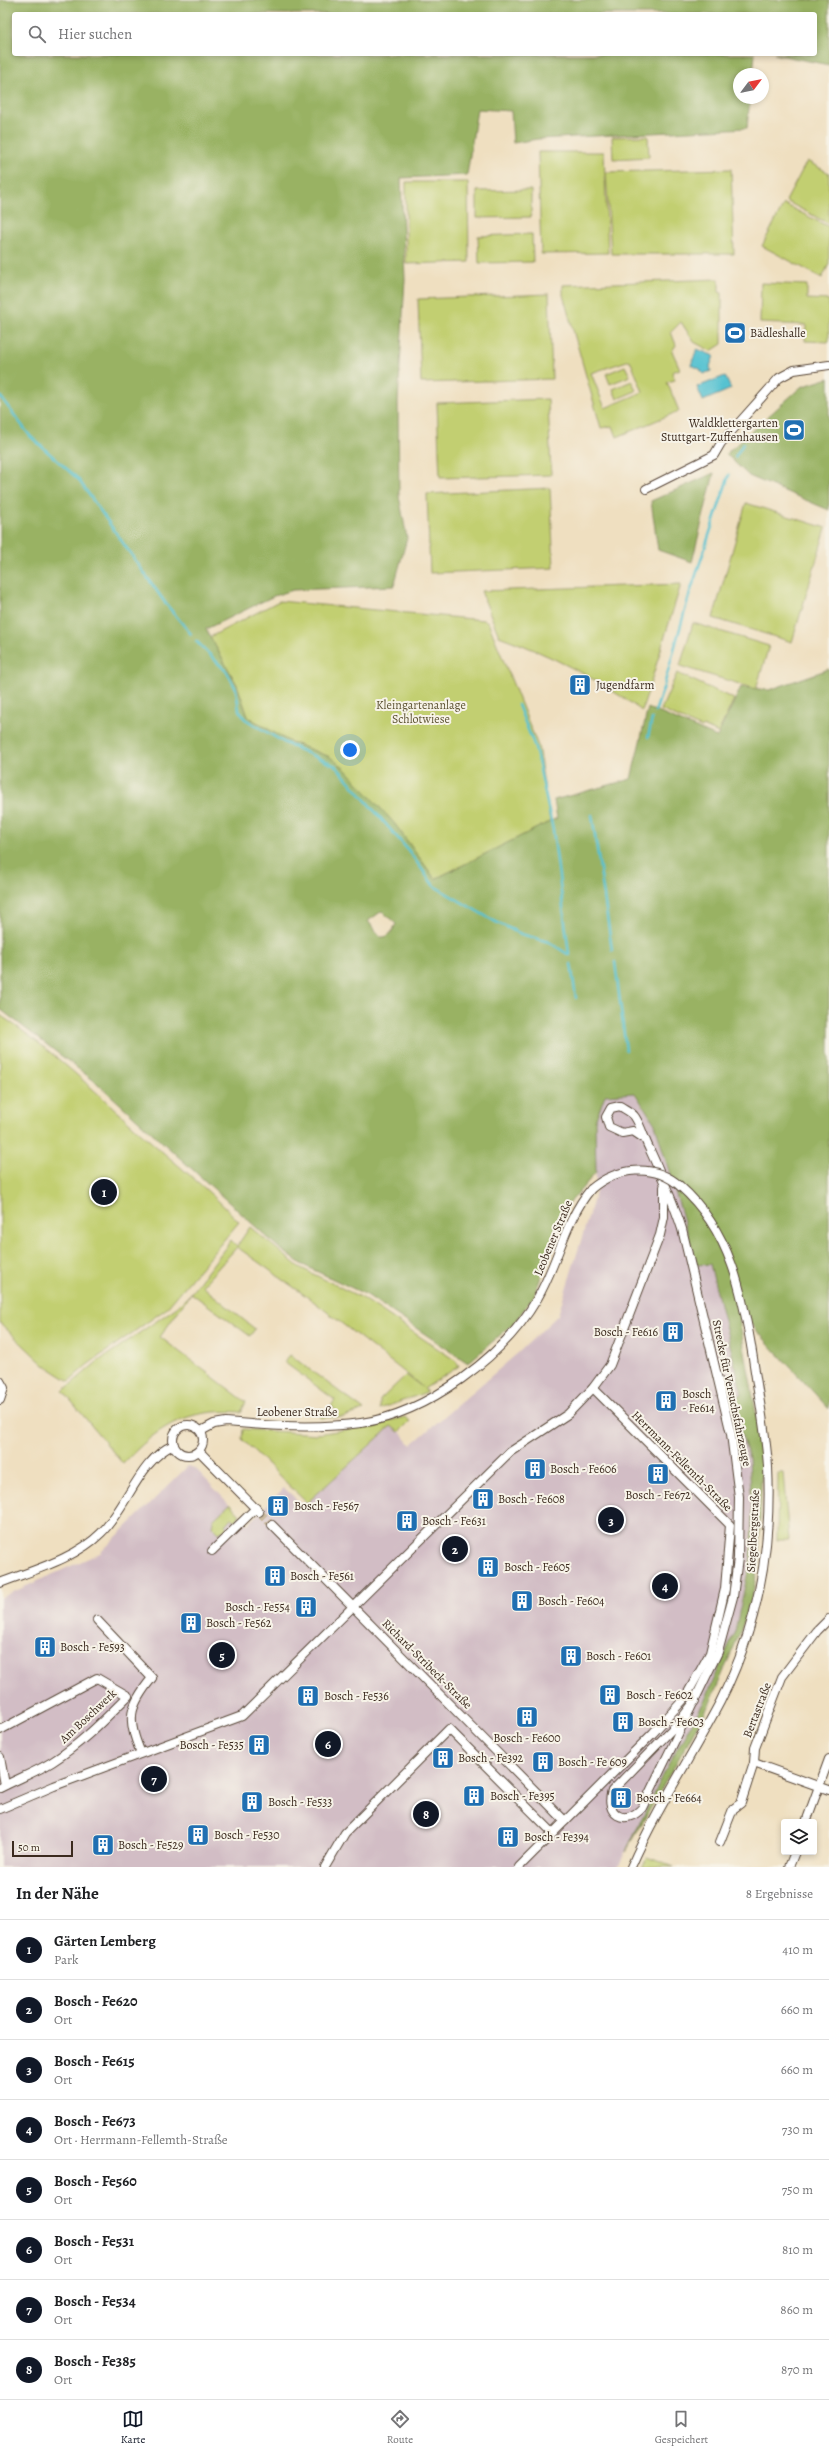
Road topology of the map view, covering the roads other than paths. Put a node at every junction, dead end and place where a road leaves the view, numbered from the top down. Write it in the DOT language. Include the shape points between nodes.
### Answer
graph roads {
  1 [pos="829,364"];
  2 [pos="646,489"];
  3 [pos="645,1139"];
  4 [pos="664,1183"];
  5 [pos="680,1186"];
  6 [pos="0,1381"];
  7 [pos="593,1388"];
  8 [pos="0,1400"];
  9 [pos="201,1432"];
  10 [pos="174,1445"];
  11 [pos="199,1452"];
  12 [pos="272,1525"];
  13 [pos="212,1551"];
  14 [pos="0,1583"];
  15 [pos="352,1605"];
  16 [pos="829,1619"];
  17 [pos="97,1620"];
  18 [pos="695,1701"];
  19 [pos="0,1730"];
  20 [pos="651,1752"];
  21 [pos="141,1753"];
  22 [pos="0,1758"];
  23 [pos="829,1759"];
  24 [pos="754,1763"];
  25 [pos="665,1764"];
  26 [pos="2,1787"];
  27 [pos="819,1787"];
  28 [pos="829,1790"];
  29 [pos="0,1809"];
  30 [pos="807,1819"];
  31 [pos="564,1821"];
  32 [pos="553,1832"];
  33 [pos="720,1842"];
  34 [pos="794,1855"];
  35 [pos="325,1867"];
  36 [pos="519,1867"];
  37 [pos="631,1867"];
  38 [pos="789,1867"];
  1 -- 2 [label="street" via="794,370 780,378 726,437 714,455"];
  3 -- 3 [label="street, Strecke für Versuchsfahrzeuge" via="632,1131 622,1132 609,1126 606,1117 611,1108 620,1106 634,1115"];
  3 -- 4 [label="street, Strecke für Versuchsfahrzeuge"];
  4 -- 7 [label="street" via="664,1217 660,1235 610,1365"];
  4 -- 18 [label="street, Strecke für Versuchsfahrzeuge" via="676,1210 690,1258 731,1434 739,1497 738,1558 732,1603 718,1652"];
  5 -- 9 [label="street, Leobener Straße, bridge" via="657,1172 642,1170 612,1175 591,1189 574,1212 554,1267 531,1310 501,1346 448,1387 404,1410 362,1423 317,1427 226,1422 214,1424"];
  5 -- 37 [label="street, Siegelbergstraße" via="714,1226 733,1263 740,1287 748,1324 768,1466 766,1553 757,1605 740,1656 720,1702 695,1744"];
  6 -- 8 [label="street" via="4,1388"];
  7 -- 15 [label="street" via="568,1414 510,1452"];
  7 -- 31 [label="street, Herrmann-Fellemth-Straße" via="730,1525 725,1589 710,1653 685,1698"];
  9 -- 10 [label="street" via="192,1426 181,1427 174,1434"];
  9 -- 11 [label="street" via="204,1442"];
  10 -- 11 [label="street" via="185,1455"];
  10 -- 14 [label="street" via="153,1459 110,1523 91,1542"];
  11 -- 13 [label="street" via="258,1510"];
  12 -- 15 [label="street, Richard-Stribeck-Straße"];
  15 -- 21 [label="street" via="242,1716"];
  15 -- 31 [label="street, Richard-Stribeck-Straße"];
  16 -- 24 [label="street, Bertastraße" via="782,1677 755,1748"];
  17 -- 21 [label="street" via="152,1678 137,1696 131,1709 134,1737"];
  18 -- 20 [label="street, Strecke für Versuchsfahrzeuge"];
  18 -- 25 [label="street, Strecke für Versuchsfahrzeuge"];
  19 -- 26 [label="street, Am Boschwerk" via="97,1678 128,1696 88,1736 66,1753"];
  20 -- 25 [label="street" via="662,1752 666,1757"];
  20 -- 25 [label="street, Strecke für Versuchsfahrzeuge" via="612,1791 609,1800 611,1809 618,1816 635,1816 642,1808"];
  21 -- 29 [label="street"];
  22 -- 26 [label="street"];
  23 -- 27 [label="street"];
  24 -- 27 [label="street"];
  24 -- 33 [label="street, Bertastraße" via="741,1802 733,1809"];
  27 -- 28 [label="street"];
  27 -- 30 [label="street"];
  31 -- 32 [label="street, Herrmann-Fellemth-Straße"];
  32 -- 35 [label="street" via="449,1729 345,1833"];
  32 -- 36 [label="street, Herrmann-Fellemth-Straße"];
  34 -- 38 [label="street"];
}
